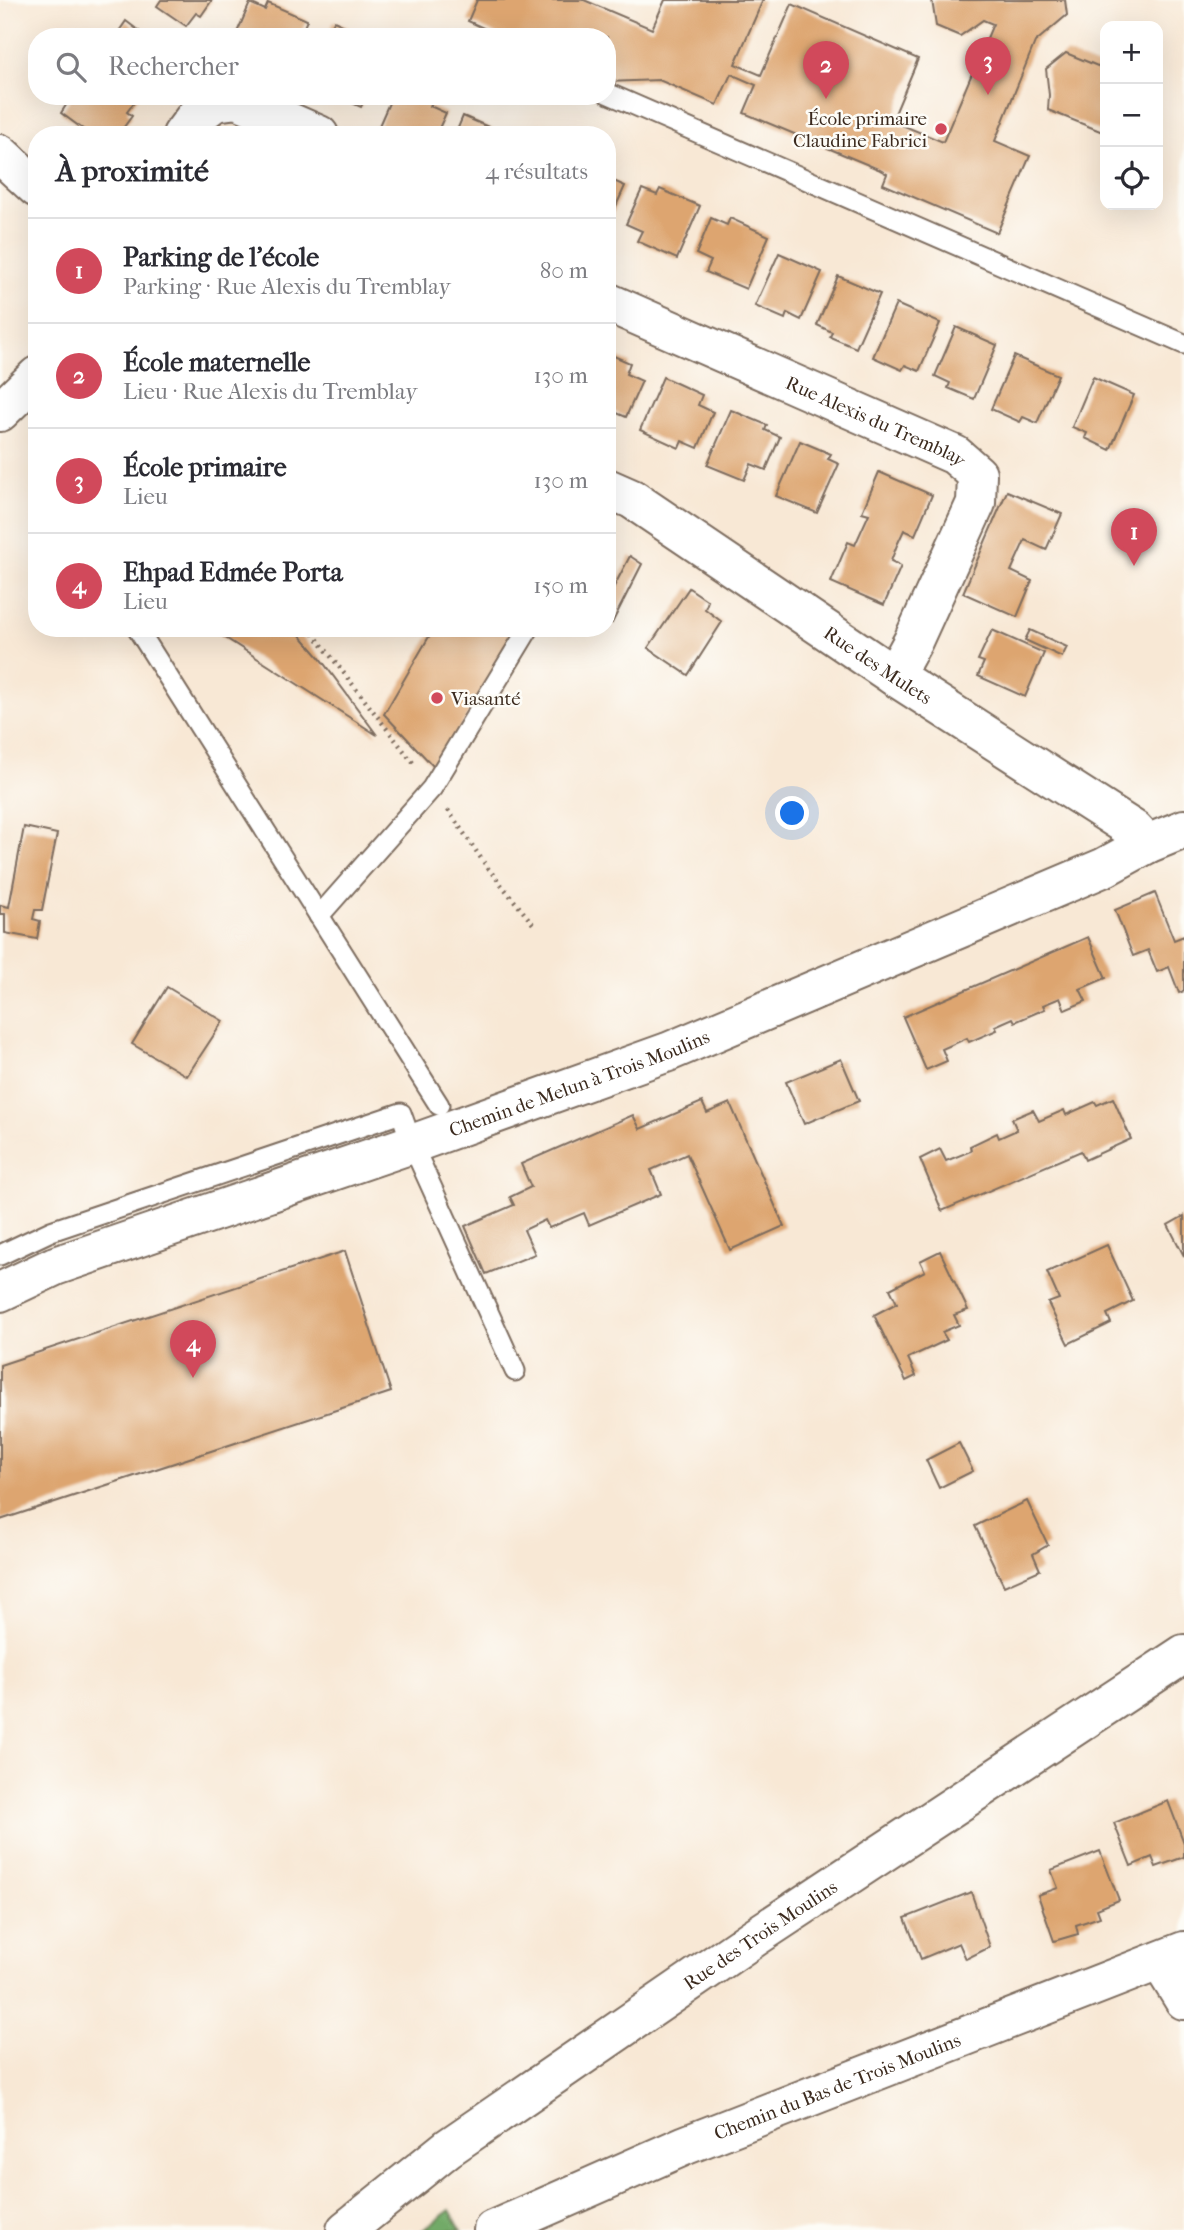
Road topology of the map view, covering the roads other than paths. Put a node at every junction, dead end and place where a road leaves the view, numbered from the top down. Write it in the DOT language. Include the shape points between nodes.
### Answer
graph roads {
  1 [pos="616,97"];
  2 [pos="211,105"];
  3 [pos="251,105"];
  4 [pos="189,126"];
  5 [pos="298,126"];
  6 [pos="0,153"];
  7 [pos="28,179"];
  8 [pos="616,306"];
  9 [pos="1184,344"];
  10 [pos="28,385"];
  11 [pos="0,412"];
  12 [pos="616,492"];
  13 [pos="143,637"];
  14 [pos="524,637"];
  15 [pos="894,676"];
  16 [pos="1184,829"];
  17 [pos="1147,844"];
  18 [pos="319,916"];
  19 [pos="439,1105"];
  20 [pos="412,1144"];
  21 [pos="0,1255"];
  22 [pos="0,1292"];
  23 [pos="515,1371"];
  24 [pos="1184,1654"];
  25 [pos="1172,1956"];
  26 [pos="1184,2000"];
  27 [pos="346,2230"];
  28 [pos="493,2230"];
  1 -- 9 [label="lane"];
  2 -- 4 [label="street"];
  3 -- 5 [label="street"];
  6 -- 7 [label="street"];
  8 -- 15 [label="street, Rue Alexis du Tremblay" via="955,455 977,474 976,503"];
  10 -- 11 [label="street"];
  12 -- 15 [label="street, Rue des Mulets"];
  13 -- 18 [label="lane"];
  14 -- 18 [label="lane" via="432,788"];
  15 -- 17 [label="street, Rue des Mulets" via="1134,830"];
  16 -- 17 [label="street, Chemin de Melun à Trois Moulins"];
  17 -- 20 [label="street, Chemin de Melun à Trois Moulins" via="1105,867 668,1052"];
  18 -- 19 [label="lane"];
  20 -- 21 [label="lane" via="401,1113 51,1231"];
  20 -- 22 [label="street, Chemin de Melun à Trois Moulins" via="55,1266"];
  20 -- 23 [label="lane"];
  24 -- 27 [label="street, Rue des Trois Moulins" via="755,1937 459,2140"];
  25 -- 26 [label="street"];
  25 -- 28 [label="street, Chemin du Bas de Trois Moulins" via="686,2145"];
}
